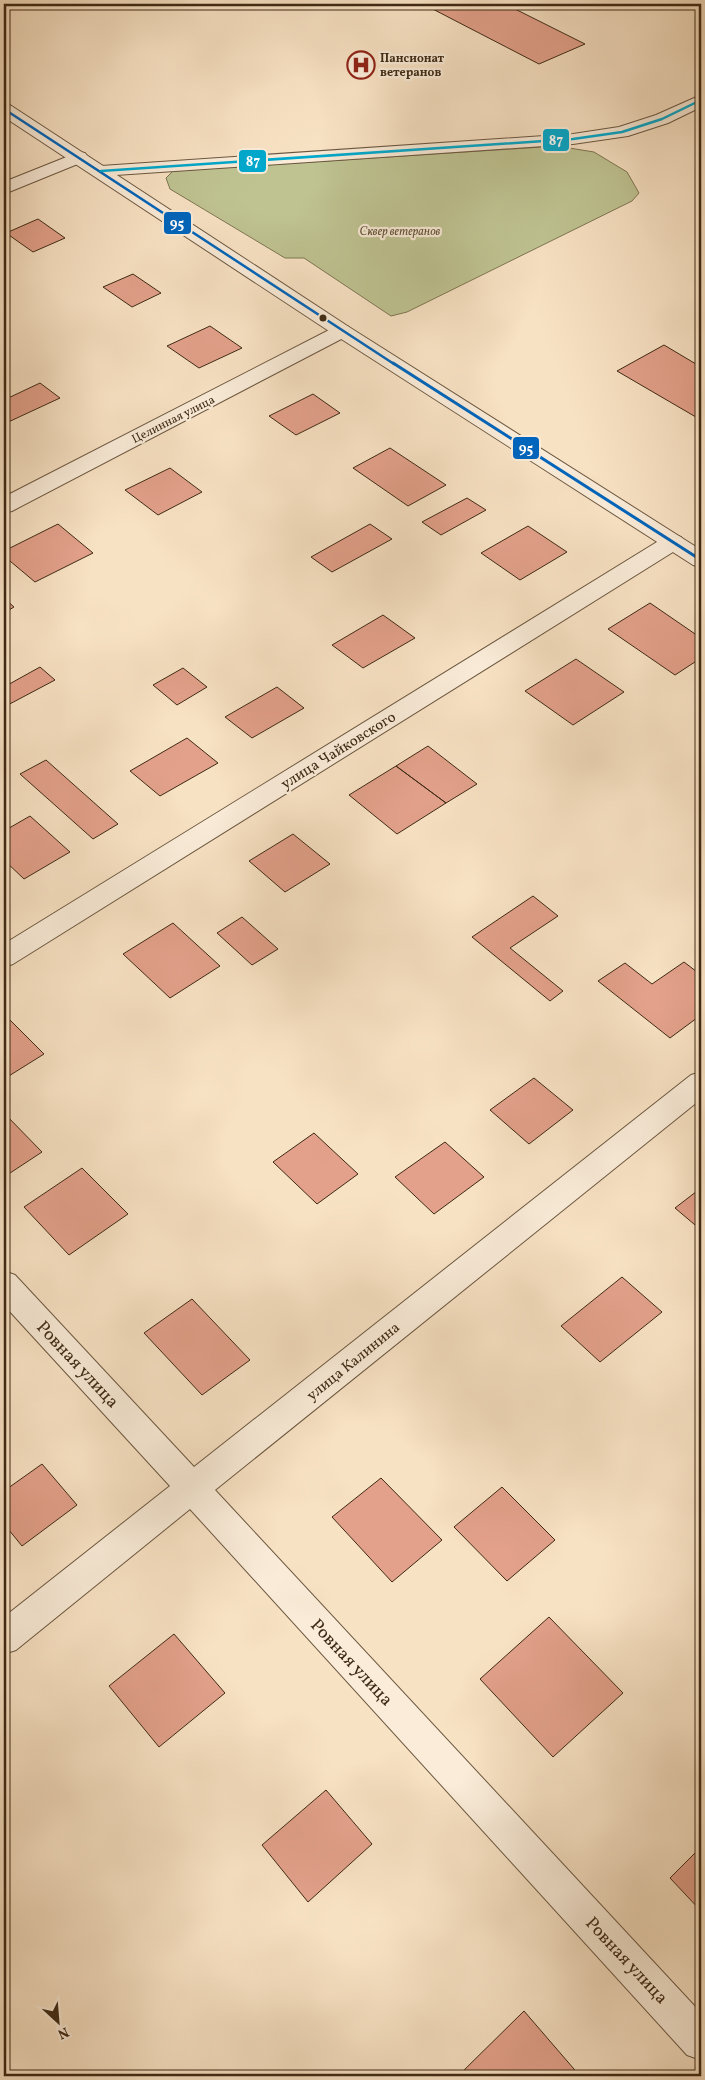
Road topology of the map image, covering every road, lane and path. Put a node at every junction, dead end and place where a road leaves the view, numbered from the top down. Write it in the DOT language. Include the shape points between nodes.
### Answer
graph roads {
  1 [pos="701,100"];
  2 [pos="4,109"];
  3 [pos="79,157"];
  4 [pos="101,171"];
  5 [pos="4,189"];
  6 [pos="342,331"];
  7 [pos="4,506"];
  8 [pos="673,542"];
  9 [pos="701,560"];
  10 [pos="4,957"];
  11 [pos="701,1083"];
  12 [pos="4,1284"];
  13 [pos="192,1488"];
  14 [pos="4,1638"];
  15 [pos="701,2041"];
  1 -- 4 [label="street" via="662,119 622,132 573,139"];
  2 -- 3 [label="street"];
  3 -- 4 [label="street"];
  3 -- 5 [label="street"];
  4 -- 6 [label="street"];
  6 -- 7 [label="street, Целинная улица"];
  6 -- 8 [label="street"];
  8 -- 9 [label="street"];
  8 -- 10 [label="street, улица Чайковского"];
  11 -- 13 [label="street, улица Калинина"];
  12 -- 13 [label="street, Ровная улица"];
  13 -- 14 [label="street, улица Калинина"];
  13 -- 15 [label="street, Ровная улица"];
}
